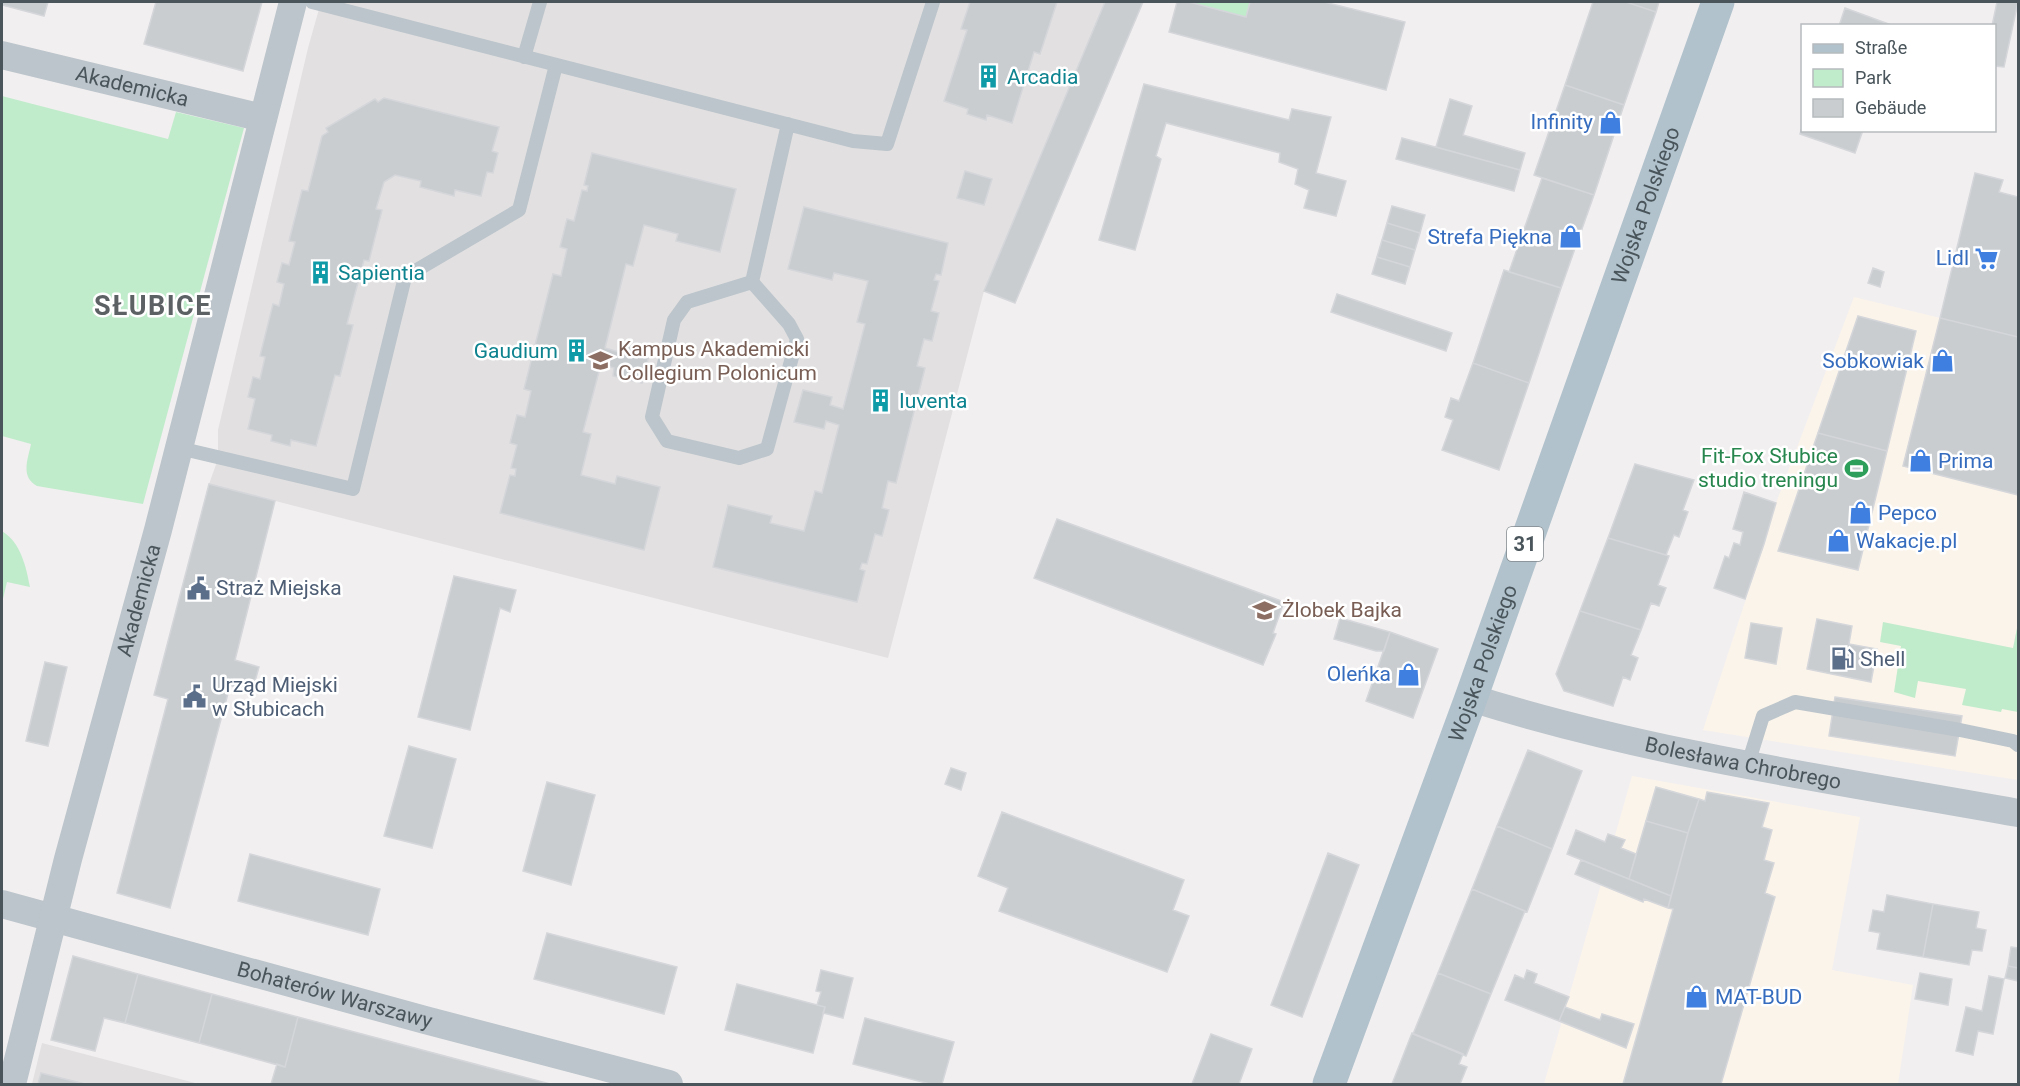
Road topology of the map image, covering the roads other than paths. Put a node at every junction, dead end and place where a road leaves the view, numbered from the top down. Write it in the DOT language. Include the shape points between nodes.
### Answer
graph roads {
  1 [pos="293,2"];
  2 [pos="312,2"];
  3 [pos="540,2"];
  4 [pos="933,2"];
  5 [pos="1718,2"];
  6 [pos="2,55"];
  7 [pos="524,57"];
  8 [pos="556,65"];
  9 [pos="263,118"];
  10 [pos="788,124"];
  11 [pos="752,282"];
  12 [pos="179,448"];
  13 [pos="1471,698"];
  14 [pos="2019,745"];
  15 [pos="1748,764"];
  16 [pos="2019,813"];
  17 [pos="2,904"];
  18 [pos="53,918"];
  19 [pos="12,1084"];
  20 [pos="669,1084"];
  21 [pos="1329,1084"];
  1 -- 9 [label="street, Akademicka"];
  2 -- 7 [label="lane"];
  3 -- 7 [label="lane"];
  4 -- 10 [label="lane" via="887,144 852,141"];
  5 -- 13 [label="main road, Wojska Polskiego / 31"];
  6 -- 9 [label="street, Akademicka"];
  7 -- 8 [label="lane"];
  8 -- 10 [label="lane"];
  8 -- 12 [label="lane" via="519,210 405,277 353,489"];
  9 -- 12 [label="street, Akademicka"];
  10 -- 11 [label="lane"];
  11 -- 11 [label="lane" via="687,302 674,320 652,417 667,441 739,458 767,449 796,339 789,324"];
  12 -- 18 [label="street, Akademicka"];
  13 -- 15 [label="street, Bolesława Chrobrego" via="1629,742"];
  13 -- 21 [label="main road, Wojska Polskiego / 31"];
  14 -- 15 [label="lane" via="1960,730 1795,702 1762,716"];
  15 -- 16 [label="street, Bolesława Chrobrego"];
  17 -- 18 [label="street, Bohaterów Warszawy"];
  18 -- 19 [label="street, Akademicka"];
  18 -- 20 [label="street, Bohaterów Warszawy"];
}
